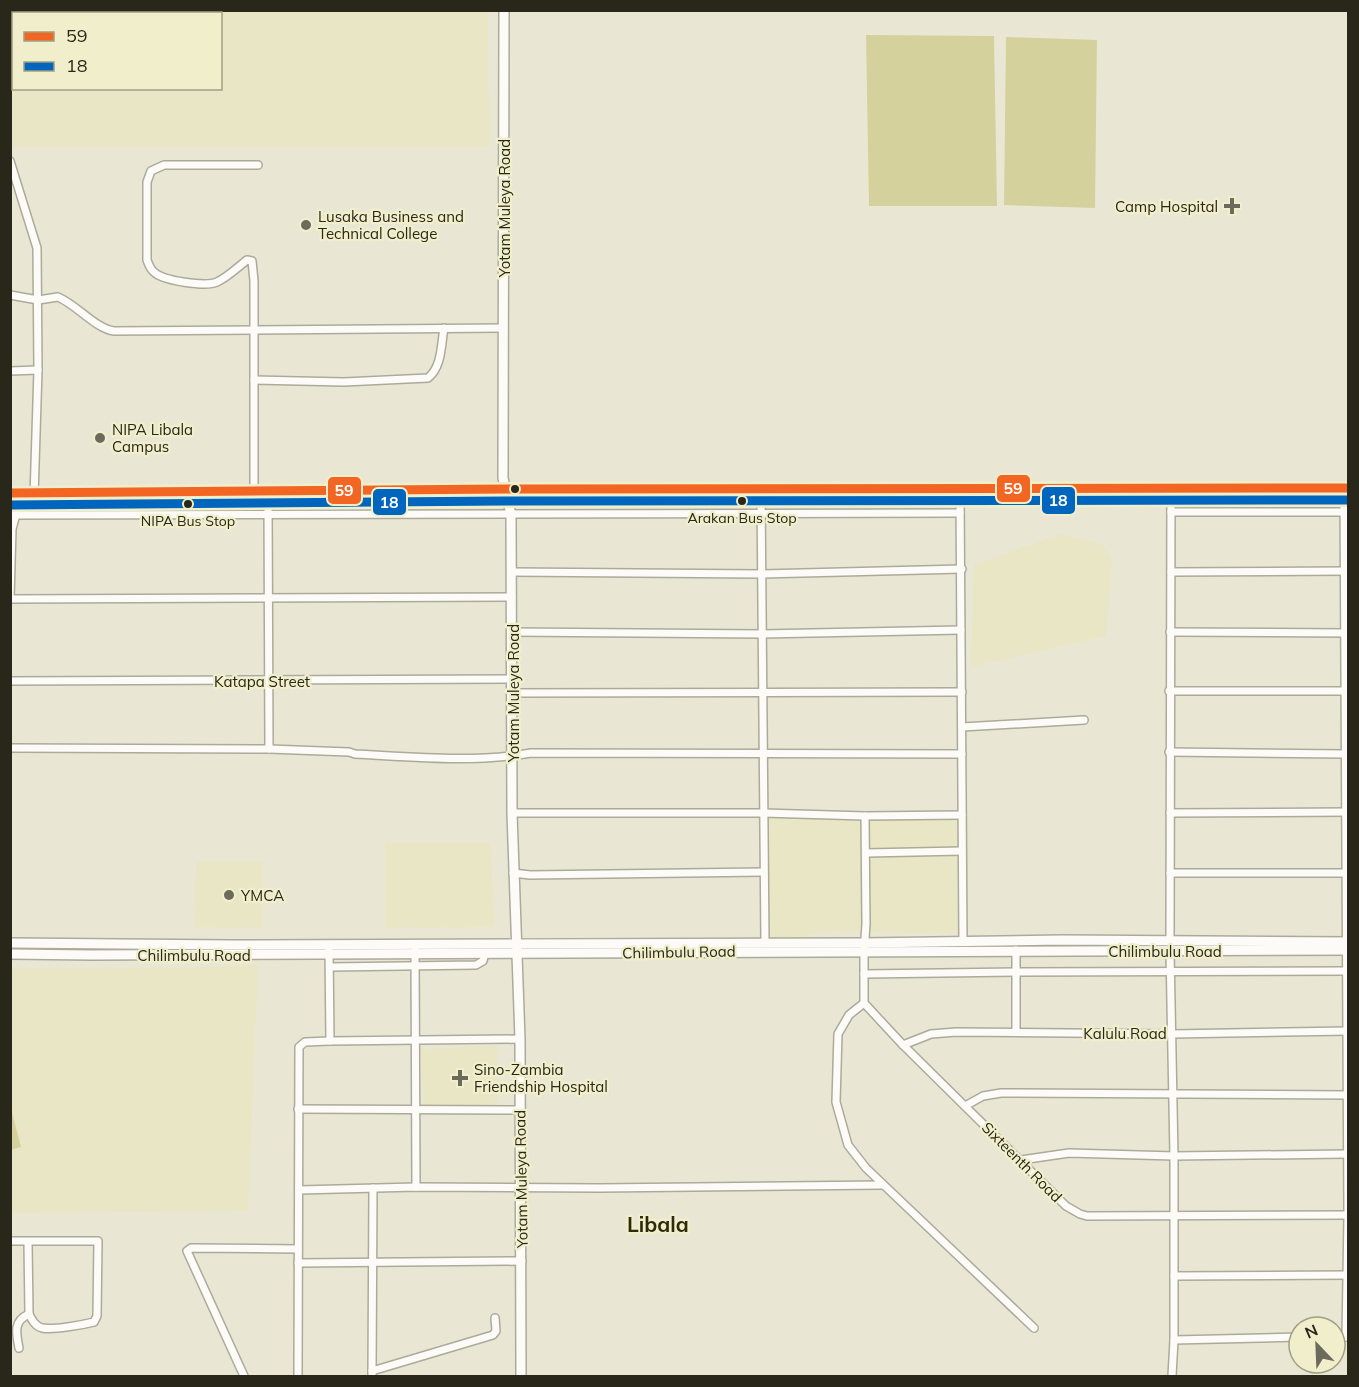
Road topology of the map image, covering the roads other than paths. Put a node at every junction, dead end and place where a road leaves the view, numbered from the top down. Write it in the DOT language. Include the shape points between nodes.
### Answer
graph roads {
  1 [pos="504,10"];
  2 [pos="10,161"];
  3 [pos="258,165"];
  4 [pos="10,295"];
  5 [pos="38,300"];
  6 [pos="444,328"];
  7 [pos="504,328"];
  8 [pos="254,330"];
  9 [pos="38,370"];
  10 [pos="10,371"];
  11 [pos="254,380"];
  12 [pos="1171,488"];
  13 [pos="505,489"];
  14 [pos="1346,493"];
  15 [pos="10,494"];
  16 [pos="761,494"];
  17 [pos="960,494"];
  18 [pos="254,496"];
  19 [pos="34,498"];
  20 [pos="509,499"];
  21 [pos="1171,499"];
  22 [pos="268,501"];
  23 [pos="15,503"];
  24 [pos="1171,512"];
  25 [pos="1346,512"];
  26 [pos="761,513"];
  27 [pos="960,513"];
  28 [pos="512,514"];
  29 [pos="13,515"];
  30 [pos="268,515"];
  31 [pos="962,569"];
  32 [pos="1346,571"];
  33 [pos="512,572"];
  34 [pos="1171,572"];
  35 [pos="761,574"];
  36 [pos="512,597"];
  37 [pos="269,598"];
  38 [pos="10,599"];
  39 [pos="961,630"];
  40 [pos="512,632"];
  41 [pos="1170,633"];
  42 [pos="1347,633"];
  43 [pos="762,634"];
  44 [pos="513,679"];
  45 [pos="10,681"];
  46 [pos="268,681"];
  47 [pos="1169,691"];
  48 [pos="1347,691"];
  49 [pos="762,692"];
  50 [pos="962,692"];
  51 [pos="513,693"];
  52 [pos="1084,720"];
  53 [pos="962,726"];
  54 [pos="10,748"];
  55 [pos="269,749"];
  56 [pos="1169,752"];
  57 [pos="762,753"];
  58 [pos="962,754"];
  59 [pos="1346,754"];
  60 [pos="513,757"];
  61 [pos="1347,812"];
  62 [pos="512,813"];
  63 [pos="763,813"];
  64 [pos="1170,813"];
  65 [pos="962,815"];
  66 [pos="865,816"];
  67 [pos="962,851"];
  68 [pos="866,853"];
  69 [pos="763,872"];
  70 [pos="513,873"];
  71 [pos="1170,873"];
  72 [pos="1347,873"];
  73 [pos="1170,940"];
  74 [pos="963,942"];
  75 [pos="10,943"];
  76 [pos="765,944"];
  77 [pos="1347,946"];
  78 [pos="864,947"];
  79 [pos="329,949"];
  80 [pos="415,949"];
  81 [pos="516,949"];
  82 [pos="1016,950"];
  83 [pos="1170,951"];
  84 [pos="485,953"];
  85 [pos="10,954"];
  86 [pos="414,965"];
  87 [pos="330,966"];
  88 [pos="1348,971"];
  89 [pos="1016,972"];
  90 [pos="1171,972"];
  91 [pos="864,974"];
  92 [pos="864,1004"];
  93 [pos="1347,1031"];
  94 [pos="1016,1032"];
  95 [pos="1172,1034"];
  96 [pos="520,1039"];
  97 [pos="330,1041"];
  98 [pos="415,1041"];
  99 [pos="903,1045"];
  100 [pos="1172,1094"];
  101 [pos="1348,1095"];
  102 [pos="965,1106"];
  103 [pos="298,1109"];
  104 [pos="416,1109"];
  105 [pos="520,1110"];
  106 [pos="1347,1154"];
  107 [pos="1174,1156"];
  108 [pos="1021,1160"];
  109 [pos="883,1185"];
  110 [pos="416,1187"];
  111 [pos="521,1187"];
  112 [pos="373,1188"];
  113 [pos="299,1190"];
  114 [pos="1173,1214"];
  115 [pos="1348,1215"];
  116 [pos="10,1241"];
  117 [pos="28,1242"];
  118 [pos="298,1249"];
  119 [pos="371,1261"];
  120 [pos="522,1261"];
  121 [pos="298,1263"];
  122 [pos="1347,1275"];
  123 [pos="1174,1276"];
  124 [pos="29,1314"];
  125 [pos="1347,1315"];
  126 [pos="495,1318"];
  127 [pos="1034,1328"];
  128 [pos="1287,1337"];
  129 [pos="1174,1340"];
  130 [pos="19,1348"];
  131 [pos="372,1374"];
  132 [pos="244,1377"];
  133 [pos="298,1377"];
  134 [pos="521,1377"];
  135 [pos="1172,1377"];
  1 -- 7 [label="main road, Yotam Muleya Road"];
  2 -- 5 [label="street" via="37,248"];
  3 -- 8 [label="street" via="164,165 152,171 147,182 150,268 160,276 208,285 250,260 254,272"];
  4 -- 5 [label="street"];
  5 -- 8 [label="street" via="58,297 114,331"];
  5 -- 9 [label="street"];
  6 -- 7 [label="street"];
  6 -- 8 [label="street"];
  6 -- 11 [label="street" via="437,366 428,378 344,382"];
  7 -- 13 [label="main road, Yotam Muleya Road"];
  8 -- 11 [label="street"];
  9 -- 10 [label="street"];
  9 -- 19 [label="street"];
  11 -- 18 [label="street"];
  12 -- 14 [label="main road"];
  12 -- 17 [label="main road"];
  12 -- 21 [label="street"];
  13 -- 16 [label="main road"];
  13 -- 18 [label="main road"];
  13 -- 20 [label="main road, Yotam Muleya Road"];
  14 -- 21 [label="main road"];
  14 -- 25 [label="street"];
  15 -- 19 [label="main road"];
  16 -- 17 [label="main road"];
  16 -- 20 [label="main road"];
  16 -- 26 [label="street"];
  17 -- 21 [label="main road"];
  17 -- 27 [label="street"];
  18 -- 19 [label="main road"];
  18 -- 22 [label="main road"];
  19 -- 23 [label="main road"];
  20 -- 22 [label="main road"];
  20 -- 28 [label="main road, Yotam Muleya Road"];
  21 -- 24 [label="street"];
  22 -- 30 [label="street"];
  23 -- 29 [label="street"];
  24 -- 25 [label="street"];
  24 -- 34 [label="street"];
  25 -- 32 [label="street"];
  26 -- 27 [label="street"];
  26 -- 28 [label="street"];
  26 -- 35 [label="street"];
  27 -- 31 [label="street"];
  28 -- 30 [label="street"];
  28 -- 33 [label="main road, Yotam Muleya Road"];
  29 -- 30 [label="street"];
  29 -- 38 [label="street"];
  30 -- 37 [label="street"];
  31 -- 35 [label="street"];
  31 -- 39 [label="street"];
  32 -- 34 [label="street"];
  32 -- 42 [label="street"];
  33 -- 35 [label="street"];
  33 -- 36 [label="main road, Yotam Muleya Road"];
  34 -- 41 [label="street"];
  35 -- 43 [label="street"];
  36 -- 37 [label="street"];
  36 -- 40 [label="main road, Yotam Muleya Road"];
  37 -- 38 [label="street"];
  37 -- 46 [label="street"];
  39 -- 43 [label="street"];
  39 -- 50 [label="street"];
  40 -- 43 [label="street"];
  40 -- 44 [label="main road, Yotam Muleya Road"];
  41 -- 42 [label="street"];
  41 -- 47 [label="street"];
  42 -- 48 [label="street"];
  43 -- 49 [label="street"];
  44 -- 46 [label="street, Katapa Street"];
  44 -- 51 [label="main road, Yotam Muleya Road"];
  45 -- 46 [label="street, Katapa Street"];
  46 -- 55 [label="street"];
  47 -- 48 [label="street"];
  47 -- 56 [label="street"];
  48 -- 59 [label="street"];
  49 -- 50 [label="street"];
  49 -- 51 [label="street"];
  49 -- 57 [label="street"];
  50 -- 53 [label="street"];
  51 -- 60 [label="main road, Yotam Muleya Road"];
  52 -- 53 [label="street"];
  53 -- 58 [label="street"];
  54 -- 55 [label="street"];
  55 -- 60 [label="street" via="406,757"];
  56 -- 59 [label="street"];
  56 -- 64 [label="street"];
  57 -- 58 [label="street"];
  57 -- 60 [label="street" via="531,753"];
  57 -- 63 [label="street"];
  58 -- 65 [label="street"];
  59 -- 61 [label="street"];
  60 -- 62 [label="main road, Yotam Muleya Road"];
  61 -- 64 [label="street"];
  61 -- 72 [label="street"];
  62 -- 63 [label="street"];
  62 -- 70 [label="main road, Yotam Muleya Road"];
  63 -- 66 [label="street"];
  63 -- 69 [label="street"];
  64 -- 71 [label="street"];
  65 -- 66 [label="street"];
  65 -- 67 [label="street"];
  66 -- 68 [label="street"];
  67 -- 68 [label="street"];
  67 -- 74 [label="street"];
  68 -- 78 [label="street"];
  69 -- 70 [label="street"];
  69 -- 76 [label="street"];
  70 -- 81 [label="main road, Yotam Muleya Road"];
  71 -- 72 [label="street"];
  71 -- 73 [label="street"];
  72 -- 77 [label="street"];
  73 -- 74 [label="main road, Chilimbulu Road"];
  73 -- 77 [label="main road, Chilimbulu Road"];
  74 -- 78 [label="main road, Chilimbulu Road"];
  75 -- 79 [label="main road, Chilimbulu Road"];
  76 -- 78 [label="main road, Chilimbulu Road"];
  76 -- 81 [label="main road, Chilimbulu Road"];
  77 -- 83 [label="main road, Chilimbulu Road"];
  77 -- 88 [label="street"];
  78 -- 81 [label="main road, Chilimbulu Road"];
  78 -- 82 [label="main road, Chilimbulu Road"];
  78 -- 91 [label="street"];
  79 -- 80 [label="main road, Chilimbulu Road"];
  79 -- 85 [label="main road, Chilimbulu Road"];
  79 -- 87 [label="street"];
  80 -- 81 [label="main road, Chilimbulu Road"];
  80 -- 84 [label="main road, Chilimbulu Road"];
  80 -- 86 [label="street"];
  81 -- 84 [label="main road, Chilimbulu Road"];
  81 -- 96 [label="main road, Yotam Muleya Road"];
  82 -- 83 [label="main road, Chilimbulu Road"];
  82 -- 89 [label="street"];
  83 -- 90 [label="street"];
  84 -- 86 [label="street" via="483,961 476,965"];
  86 -- 87 [label="street"];
  86 -- 98 [label="street"];
  87 -- 97 [label="street"];
  88 -- 90 [label="street"];
  88 -- 93 [label="street"];
  89 -- 90 [label="street"];
  89 -- 91 [label="street"];
  89 -- 94 [label="street"];
  90 -- 95 [label="street"];
  91 -- 92 [label="street"];
  92 -- 99 [label="street, Sixteenth Road"];
  92 -- 109 [label="street" via="849,1015 838,1034 836,1102 848,1145"];
  93 -- 95 [label="street, Kalulu Road"];
  93 -- 101 [label="street"];
  94 -- 95 [label="street, Kalulu Road"];
  94 -- 99 [label="street, Kalulu Road" via="931,1034"];
  95 -- 100 [label="street"];
  96 -- 98 [label="street"];
  96 -- 105 [label="main road, Yotam Muleya Road"];
  97 -- 98 [label="street"];
  97 -- 103 [label="street" via="305,1042 299,1047"];
  98 -- 104 [label="street"];
  99 -- 102 [label="street, Sixteenth Road"];
  100 -- 101 [label="street"];
  100 -- 102 [label="street" via="1001,1093 983,1096"];
  100 -- 107 [label="street"];
  101 -- 106 [label="street"];
  102 -- 108 [label="street, Sixteenth Road"];
  103 -- 104 [label="street"];
  103 -- 113 [label="street"];
  104 -- 105 [label="street"];
  104 -- 110 [label="street"];
  105 -- 111 [label="main road, Yotam Muleya Road"];
  106 -- 107 [label="street"];
  106 -- 115 [label="street"];
  107 -- 108 [label="street" via="1069,1153"];
  107 -- 114 [label="street"];
  108 -- 114 [label="street, Sixteenth Road" via="1066,1206 1080,1214"];
  109 -- 111 [label="street"];
  109 -- 127 [label="street"];
  110 -- 111 [label="street"];
  110 -- 112 [label="street"];
  111 -- 120 [label="main road, Yotam Muleya Road"];
  112 -- 113 [label="street"];
  112 -- 119 [label="street"];
  113 -- 118 [label="street"];
  114 -- 115 [label="street, Sixteenth Road"];
  114 -- 123 [label="street"];
  115 -- 122 [label="street"];
  116 -- 117 [label="street"];
  117 -- 124 [label="street"];
  117 -- 124 [label="street" via="98,1241 94,1322 42,1328"];
  118 -- 121 [label="street"];
  118 -- 132 [label="street" via="187,1251"];
  119 -- 120 [label="street"];
  119 -- 121 [label="street"];
  119 -- 131 [label="street"];
  120 -- 134 [label="main road, Yotam Muleya Road"];
  121 -- 133 [label="street"];
  122 -- 123 [label="street"];
  122 -- 125 [label="street"];
  123 -- 129 [label="street"];
  124 -- 130 [label="street" via="18,1322"];
  126 -- 131 [label="street" via="493,1335"];
  128 -- 129 [label="street"];
  129 -- 135 [label="street"];
}
